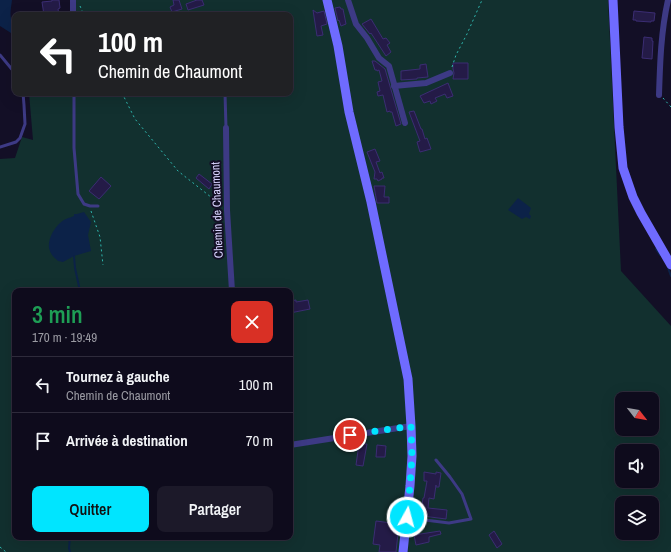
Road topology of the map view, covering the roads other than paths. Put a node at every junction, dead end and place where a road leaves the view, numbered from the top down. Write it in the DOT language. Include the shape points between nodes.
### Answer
graph roads {
  1 [pos="72,0"];
  2 [pos="327,0"];
  3 [pos="348,0"];
  4 [pos="613,0"];
  5 [pos="668,0"];
  6 [pos="73,12"];
  7 [pos="0,54"];
  8 [pos="12,69"];
  9 [pos="450,73"];
  10 [pos="394,86"];
  11 [pos="660,95"];
  12 [pos="23,96"];
  13 [pos="74,96"];
  14 [pos="225,96"];
  15 [pos="405,123"];
  16 [pos="226,128"];
  17 [pos="0,147"];
  18 [pos="98,206"];
  19 [pos="671,265"];
  20 [pos="232,288"];
  21 [pos="411,426"];
  22 [pos="293,445"];
  23 [pos="436,460"];
  24 [pos="407,517"];
  25 [pos="403,552"];
  1 -- 6 [label="street"];
  2 -- 21 [label="street" via="408,379"];
  3 -- 10 [label="street" via="356,24 379,58 389,66"];
  4 -- 19 [label="street" via="623,168 640,213"];
  5 -- 11 [label="street" via="660,64"];
  7 -- 8 [label="lane"];
  9 -- 10 [label="street" via="426,83"];
  10 -- 15 [label="street"];
  12 -- 17 [label="lane" via="25,124 20,138 16,142"];
  13 -- 18 [label="lane" via="74,148 78,194 84,204"];
  14 -- 16 [label="lane"];
  16 -- 20 [label="street, Chemin de Chaumont"];
  21 -- 22 [label="street"];
  21 -- 24 [label="street" via="412,456"];
  23 -- 24 [label="lane" via="462,494 471,518 449,523"];
  24 -- 25 [label="street"];
}
